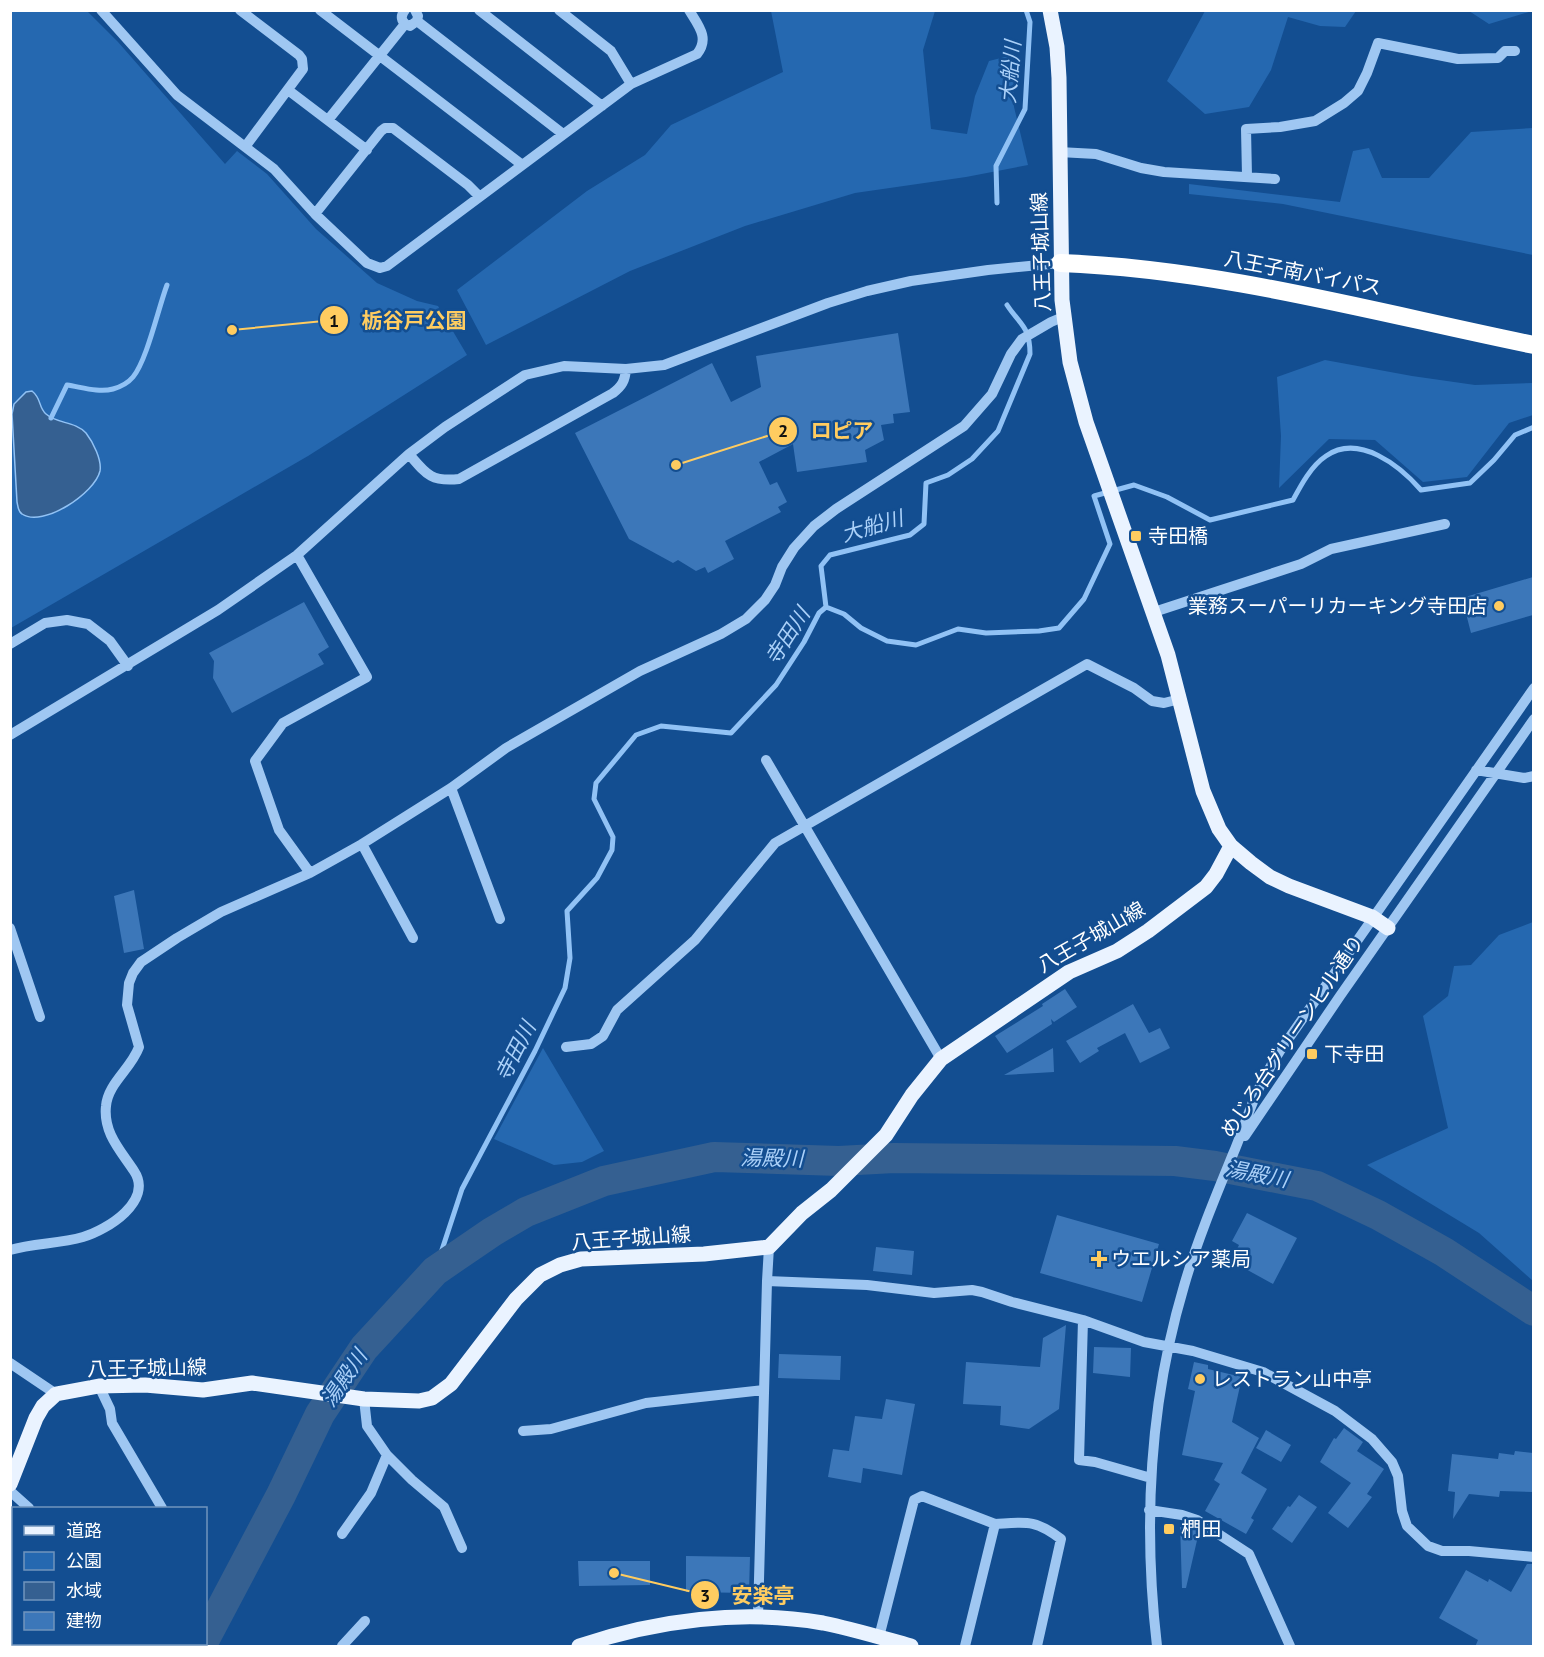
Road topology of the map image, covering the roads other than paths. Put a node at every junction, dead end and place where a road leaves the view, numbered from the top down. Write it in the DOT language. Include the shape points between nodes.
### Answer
graph roads {
  1 [pos="101,10"];
  2 [pos="240,10"];
  3 [pos="320,10"];
  4 [pos="479,10"];
  5 [pos="559,10"];
  6 [pos="688,10"];
  7 [pos="1050,10"];
  8 [pos="410,12"];
  9 [pos="1515,51"];
  10 [pos="379,55"];
  11 [pos="631,84"];
  12 [pos="288,90"];
  13 [pos="602,106"];
  14 [pos="328,120"];
  15 [pos="563,134"];
  16 [pos="245,147"];
  17 [pos="367,150"];
  18 [pos="1059,152"];
  19 [pos="521,165"];
  20 [pos="1247,176"];
  21 [pos="1275,179"];
  22 [pos="479,196"];
  23 [pos="315,214"];
  24 [pos="1060,263"];
  25 [pos="1063,317"];
  26 [pos="1533,345"];
  27 [pos="626,369"];
  28 [pos="410,454"];
  29 [pos="1445,524"];
  30 [pos="297,555"];
  31 [pos="1154,612"];
  32 [pos="10,644"];
  33 [pos="128,666"];
  34 [pos="1533,688"];
  35 [pos="1180,699"];
  36 [pos="1533,719"];
  37 [pos="10,735"];
  38 [pos="766,760"];
  39 [pos="1476,770"];
  40 [pos="1497,774"];
  41 [pos="1533,776"];
  42 [pos="451,788"];
  43 [pos="805,826"];
  44 [pos="362,844"];
  45 [pos="1231,846"];
  46 [pos="310,873"];
  47 [pos="1372,918"];
  48 [pos="500,920"];
  49 [pos="10,928"];
  50 [pos="1388,928"];
  51 [pos="413,938"];
  52 [pos="40,1017"];
  53 [pos="566,1047"];
  54 [pos="941,1059"];
  55 [pos="1233,1154"];
  56 [pos="769,1247"];
  57 [pos="10,1250"];
  58 [pos="766,1281"];
  59 [pos="1083,1320"];
  60 [pos="1169,1346"];
  61 [pos="10,1363"];
  62 [pos="99,1386"];
  63 [pos="764,1390"];
  64 [pos="56,1394"];
  65 [pos="364,1399"];
  66 [pos="523,1431"];
  67 [pos="387,1455"];
  68 [pos="1150,1478"];
  69 [pos="10,1484"];
  70 [pos="10,1491"];
  71 [pos="27,1507"];
  72 [pos="161,1507"];
  73 [pos="1149,1510"];
  74 [pos="995,1524"];
  75 [pos="342,1534"];
  76 [pos="462,1548"];
  77 [pos="1533,1557"];
  78 [pos="758,1617"];
  79 [pos="365,1621"];
  80 [pos="879,1637"];
  81 [pos="342,1647"];
  82 [pos="579,1647"];
  83 [pos="911,1647"];
  84 [pos="965,1647"];
  85 [pos="1037,1647"];
  86 [pos="1157,1647"];
  87 [pos="1290,1647"];
  1 -- 16 [label="street" via="177,95"];
  2 -- 12 [label="street" via="302,60 303,69"];
  3 -- 10 [label="street"];
  4 -- 13 [label="street"];
  5 -- 11 [label="street" via="611,51"];
  6 -- 11 [label="street" via="702,33 702,49"];
  7 -- 18 [label="main road, 八王子城山線" via="1057,47"];
  8 -- 10 [label="street" via="410,26 405,24"];
  8 -- 15 [label="street"];
  9 -- 20 [label="street" via="1505,51 1498,57 1458,60 1377,43 1358,91 1344,103 1315,121 1246,129"];
  10 -- 14 [label="street"];
  10 -- 19 [label="street"];
  11 -- 13 [label="street"];
  12 -- 14 [label="street"];
  12 -- 16 [label="street"];
  13 -- 15 [label="street"];
  14 -- 17 [label="street"];
  15 -- 19 [label="street"];
  16 -- 23 [label="street" via="274,169"];
  17 -- 22 [label="street" via="381,131 393,128"];
  17 -- 23 [label="street"];
  18 -- 20 [label="street" via="1096,154 1164,172"];
  18 -- 24 [label="main road, 八王子城山線"];
  19 -- 22 [label="street"];
  20 -- 21 [label="street"];
  22 -- 23 [label="street" via="380,268 367,263"];
  24 -- 25 [label="main road, 八王子城山線"];
  24 -- 26 [label="highway, 八王子南バイパス" via="1105,264 1239,282"];
  24 -- 27 [label="street" via="911,281 867,291 664,365"];
  25 -- 31 [label="main road, 八王子城山線" via="1086,422"];
  25 -- 42 [label="street" via="1022,339 992,394 964,426 814,526 794,548 765,600 746,619 640,671 506,748"];
  27 -- 28 [label="street" via="564,366 525,375"];
  27 -- 28 [label="street" via="625,380 613,393 459,479 427,475"];
  28 -- 30 [label="street"];
  29 -- 31 [label="street" via="1331,549 1301,564"];
  30 -- 33 [label="street"];
  30 -- 46 [label="street" via="367,677 283,723 255,761 279,830"];
  31 -- 35 [label="main road"];
  32 -- 33 [label="street" via="45,623 67,620 88,624 110,641"];
  33 -- 37 [label="street"];
  34 -- 39 [label="street, めじろ台グリーンヒル通り"];
  35 -- 43 [label="street" via="1152,701 1087,664"];
  35 -- 45 [label="main road" via="1203,791"];
  36 -- 40 [label="street, めじろ台グリーンヒル通り"];
  38 -- 43 [label="street"];
  39 -- 40 [label="street"];
  39 -- 47 [label="street, めじろ台グリーンヒル通り"];
  40 -- 41 [label="street"];
  40 -- 50 [label="street, めじろ台グリーンヒル通り"];
  42 -- 44 [label="street"];
  42 -- 48 [label="street"];
  43 -- 53 [label="street" via="775,843 694,939 616,1010 603,1036 591,1044"];
  43 -- 54 [label="street"];
  44 -- 46 [label="street"];
  44 -- 51 [label="street"];
  45 -- 47 [label="main road" via="1278,881"];
  45 -- 54 [label="main road, 八王子城山線" via="1206,887 1148,931 1116,951 1069,972"];
  46 -- 57 [label="street" via="221,912 141,962 129,983 127,1005 139,1047 110,1089 105,1115 110,1137 136,1175 140,1191 134,1205 84,1237"];
  47 -- 50 [label="main road"];
  47 -- 55 [label="street, めじろ台グリーンヒル通り" via="1261,1083"];
  49 -- 52 [label="street"];
  50 -- 55 [label="street, めじろ台グリーンヒル通り"];
  54 -- 56 [label="main road, 八王子城山線" via="886,1135"];
  55 -- 60 [label="street" via="1188,1270"];
  56 -- 58 [label="street"];
  56 -- 65 [label="main road, 八王子城山線" via="581,1259 560,1265 540,1275 516,1299 442,1392 419,1401"];
  58 -- 59 [label="street" via="867,1285 934,1293 972,1290"];
  58 -- 63 [label="street"];
  59 -- 60 [label="street" via="1144,1342"];
  59 -- 68 [label="street" via="1078,1460"];
  60 -- 68 [label="street"];
  60 -- 77 [label="street" via="1263,1372 1348,1420 1392,1462 1407,1526 1428,1546 1442,1551"];
  61 -- 64 [label="street"];
  62 -- 64 [label="main road, 八王子城山線"];
  62 -- 65 [label="main road, 八王子城山線" via="203,1390 252,1383"];
  62 -- 72 [label="street" via="112,1422"];
  63 -- 66 [label="street" via="646,1403 551,1429"];
  63 -- 78 [label="street"];
  64 -- 69 [label="main road" via="36,1418"];
  65 -- 67 [label="street" via="367,1426"];
  67 -- 75 [label="street" via="371,1493"];
  67 -- 76 [label="street" via="444,1507"];
  68 -- 73 [label="street"];
  70 -- 71 [label="street"];
  73 -- 86 [label="street"];
  73 -- 87 [label="street" via="1197,1520 1250,1554"];
  74 -- 80 [label="street" via="922,1496 914,1500"];
  74 -- 84 [label="street"];
  74 -- 85 [label="street" via="1035,1523 1061,1539"];
  78 -- 80 [label="main road" via="821,1623"];
  78 -- 82 [label="main road" via="664,1624"];
  79 -- 81 [label="street"];
  80 -- 83 [label="main road"];
}
